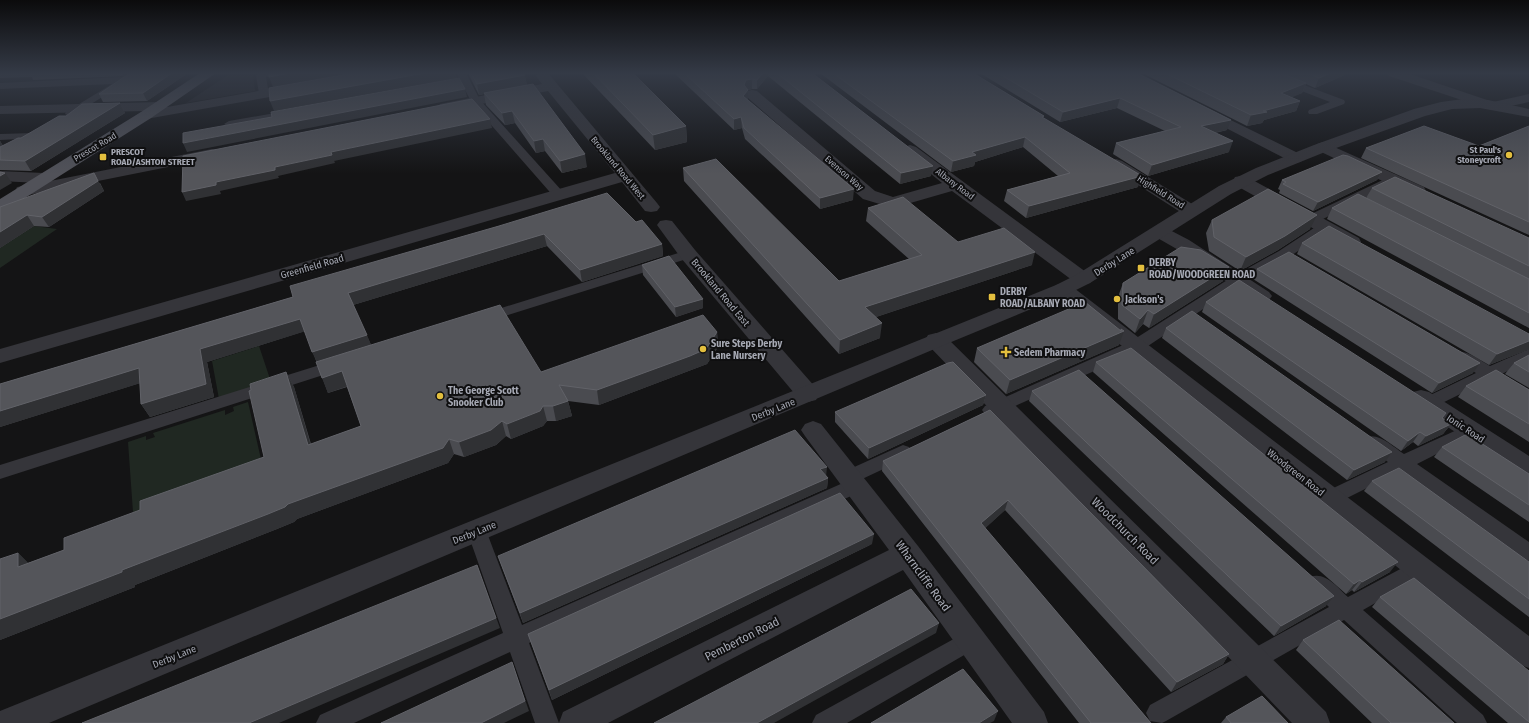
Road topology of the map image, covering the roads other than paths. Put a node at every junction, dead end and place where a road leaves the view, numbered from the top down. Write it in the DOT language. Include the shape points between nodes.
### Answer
graph roads {
  1 [pos="131,107"];
  2 [pos="159,107"];
  3 [pos="196,107"];
  4 [pos="447,107"];
  5 [pos="481,107"];
  6 [pos="568,107"];
  7 [pos="767,107"];
  8 [pos="1194,107"];
  9 [pos="1327,107"];
  10 [pos="1443,107"];
  11 [pos="1496,107"];
  12 [pos="81,108"];
  13 [pos="0,110"];
  14 [pos="430,110"];
  15 [pos="300,111"];
  16 [pos="1313,112"];
  17 [pos="1529,113"];
  18 [pos="146,116"];
  19 [pos="60,120"];
  20 [pos="229,124"];
  21 [pos="0,137"];
  22 [pos="900,142"];
  23 [pos="1323,147"];
  24 [pos="13,148"];
  25 [pos="228,151"];
  26 [pos="1103,156"];
  27 [pos="1296,158"];
  28 [pos="0,176"];
  29 [pos="624,176"];
  30 [pos="44,178"];
  31 [pos="1392,179"];
  32 [pos="1241,181"];
  33 [pos="955,185"];
  34 [pos="22,191"];
  35 [pos="559,195"];
  36 [pos="1354,199"];
  37 [pos="1433,199"];
  38 [pos="0,206"];
  39 [pos="1368,206"];
  40 [pos="651,208"];
  41 [pos="1191,211"];
  42 [pos="1319,223"];
  43 [pos="666,226"];
  44 [pos="1160,232"];
  45 [pos="1366,250"];
  46 [pos="688,254"];
  47 [pos="1284,254"];
  48 [pos="1298,262"];
  49 [pos="1237,280"];
  50 [pos="1073,284"];
  51 [pos="1276,305"];
  52 [pos="469,323"];
  53 [pos="936,340"];
  54 [pos="1136,346"];
  55 [pos="1448,350"];
  56 [pos="1529,354"];
  57 [pos="0,356"];
  58 [pos="355,359"];
  59 [pos="1078,371"];
  60 [pos="1489,374"];
  61 [pos="1402,386"];
  62 [pos="1096,387"];
  63 [pos="808,394"];
  64 [pos="1529,397"];
  65 [pos="1428,403"];
  66 [pos="1001,405"];
  67 [pos="974,418"];
  68 [pos="812,430"];
  69 [pos="1470,430"];
  70 [pos="1357,431"];
  71 [pos="914,447"];
  72 [pos="1402,463"];
  73 [pos="1529,468"];
  74 [pos="0,472"];
  75 [pos="852,482"];
  76 [pos="1330,498"];
  77 [pos="476,531"];
  78 [pos="1529,553"];
  79 [pos="908,554"];
  80 [pos="1419,568"];
  81 [pos="1304,572"];
  82 [pos="1346,608"];
  83 [pos="516,638"];
  84 [pos="970,640"];
  85 [pos="1529,654"];
  86 [pos="1252,660"];
  87 [pos="1158,713"];
  88 [pos="11,723"];
  89 [pos="328,723"];
  90 [pos="547,723"];
  91 [pos="575,723"];
  92 [pos="824,723"];
  93 [pos="1032,723"];
  94 [pos="1314,723"];
  95 [pos="1475,723"];
  1 -- 12 [label="street"];
  2 -- 18 [label="main road, Prescot Road"];
  3 -- 18 [label="street"];
  4 -- 14 [label="street"];
  5 -- 35 [label="lane"];
  6 -- 29 [label="street, Brookland Road West"];
  7 -- 33 [label="street, Evenson Way" via="870,195 893,203"];
  8 -- 27 [label="street"];
  9 -- 16 [label="lane"];
  10 -- 23 [label="street, Derby Lane"];
  11 -- 17 [label="street, Derby Lane"];
  12 -- 13 [label="street"];
  12 -- 19 [label="lane"];
  15 -- 20 [label="lane"];
  18 -- 30 [label="main road, Prescot Road"];
  21 -- 24 [label="lane" via="37,134"];
  22 -- 33 [label="street, Albany Road"];
  23 -- 27 [label="street, Derby Lane"];
  23 -- 31 [label="street"];
  25 -- 34 [label="street"];
  26 -- 41 [label="street, Highfield Road"];
  27 -- 32 [label="street, Derby Lane"];
  28 -- 30 [label="street"];
  29 -- 35 [label="street, Greenfield Road"];
  29 -- 40 [label="street, Brookland Road West"];
  30 -- 34 [label="main road, Prescot Road"];
  31 -- 36 [label="lane"];
  31 -- 37 [label="street"];
  32 -- 41 [label="street, Derby Lane"];
  32 -- 42 [label="street"];
  33 -- 50 [label="street, Albany Road"];
  34 -- 38 [label="main road, Prescot Road"];
  35 -- 57 [label="street, Greenfield Road"];
  36 -- 39 [label="lane"];
  36 -- 42 [label="lane"];
  41 -- 44 [label="street, Derby Lane"];
  42 -- 45 [label="street"];
  42 -- 47 [label="lane"];
  43 -- 46 [label="street, Brookland Road East"];
  44 -- 49 [label="street"];
  44 -- 50 [label="street, Derby Lane"];
  46 -- 52 [label="lane"];
  46 -- 63 [label="street, Brookland Road East"];
  47 -- 48 [label="lane"];
  47 -- 49 [label="lane"];
  49 -- 51 [label="street"];
  49 -- 54 [label="lane" via="1195,316"];
  50 -- 53 [label="street, Derby Lane"];
  50 -- 54 [label="street, Woodgreen Road"];
  53 -- 63 [label="street, Derby Lane"];
  53 -- 66 [label="street, Woodchurch Road"];
  54 -- 59 [label="lane"];
  54 -- 76 [label="street, Woodgreen Road"];
  55 -- 60 [label="lane"];
  56 -- 60 [label="lane"];
  58 -- 74 [label="lane"];
  59 -- 62 [label="lane"];
  59 -- 66 [label="lane"];
  60 -- 64 [label="lane"];
  60 -- 65 [label="lane"];
  61 -- 65 [label="street, Ionic Road"];
  63 -- 77 [label="street, Derby Lane"];
  65 -- 69 [label="street, Ionic Road"];
  66 -- 67 [label="lane"];
  66 -- 86 [label="street, Woodchurch Road"];
  68 -- 75 [label="street, Wharncliffe Road"];
  69 -- 72 [label="lane"];
  69 -- 73 [label="street, Ionic Road"];
  70 -- 72 [label="lane"];
  71 -- 75 [label="lane"];
  72 -- 76 [label="lane"];
  72 -- 78 [label="lane"];
  75 -- 79 [label="street, Wharncliffe Road"];
  75 -- 83 [label="lane"];
  76 -- 80 [label="street, Woodgreen Road"];
  77 -- 83 [label="lane"];
  77 -- 88 [label="street, Derby Lane"];
  79 -- 84 [label="street, Wharncliffe Road"];
  79 -- 91 [label="street, Pemberton Road"];
  80 -- 82 [label="lane"];
  80 -- 85 [label="street, Woodgreen Road"];
  81 -- 82 [label="lane"];
  82 -- 86 [label="lane"];
  82 -- 95 [label="lane"];
  83 -- 89 [label="lane"];
  83 -- 90 [label="lane"];
  84 -- 92 [label="lane"];
  84 -- 93 [label="street, Wharncliffe Road"];
  86 -- 87 [label="lane"];
  86 -- 94 [label="street, Woodchurch Road"];
}
